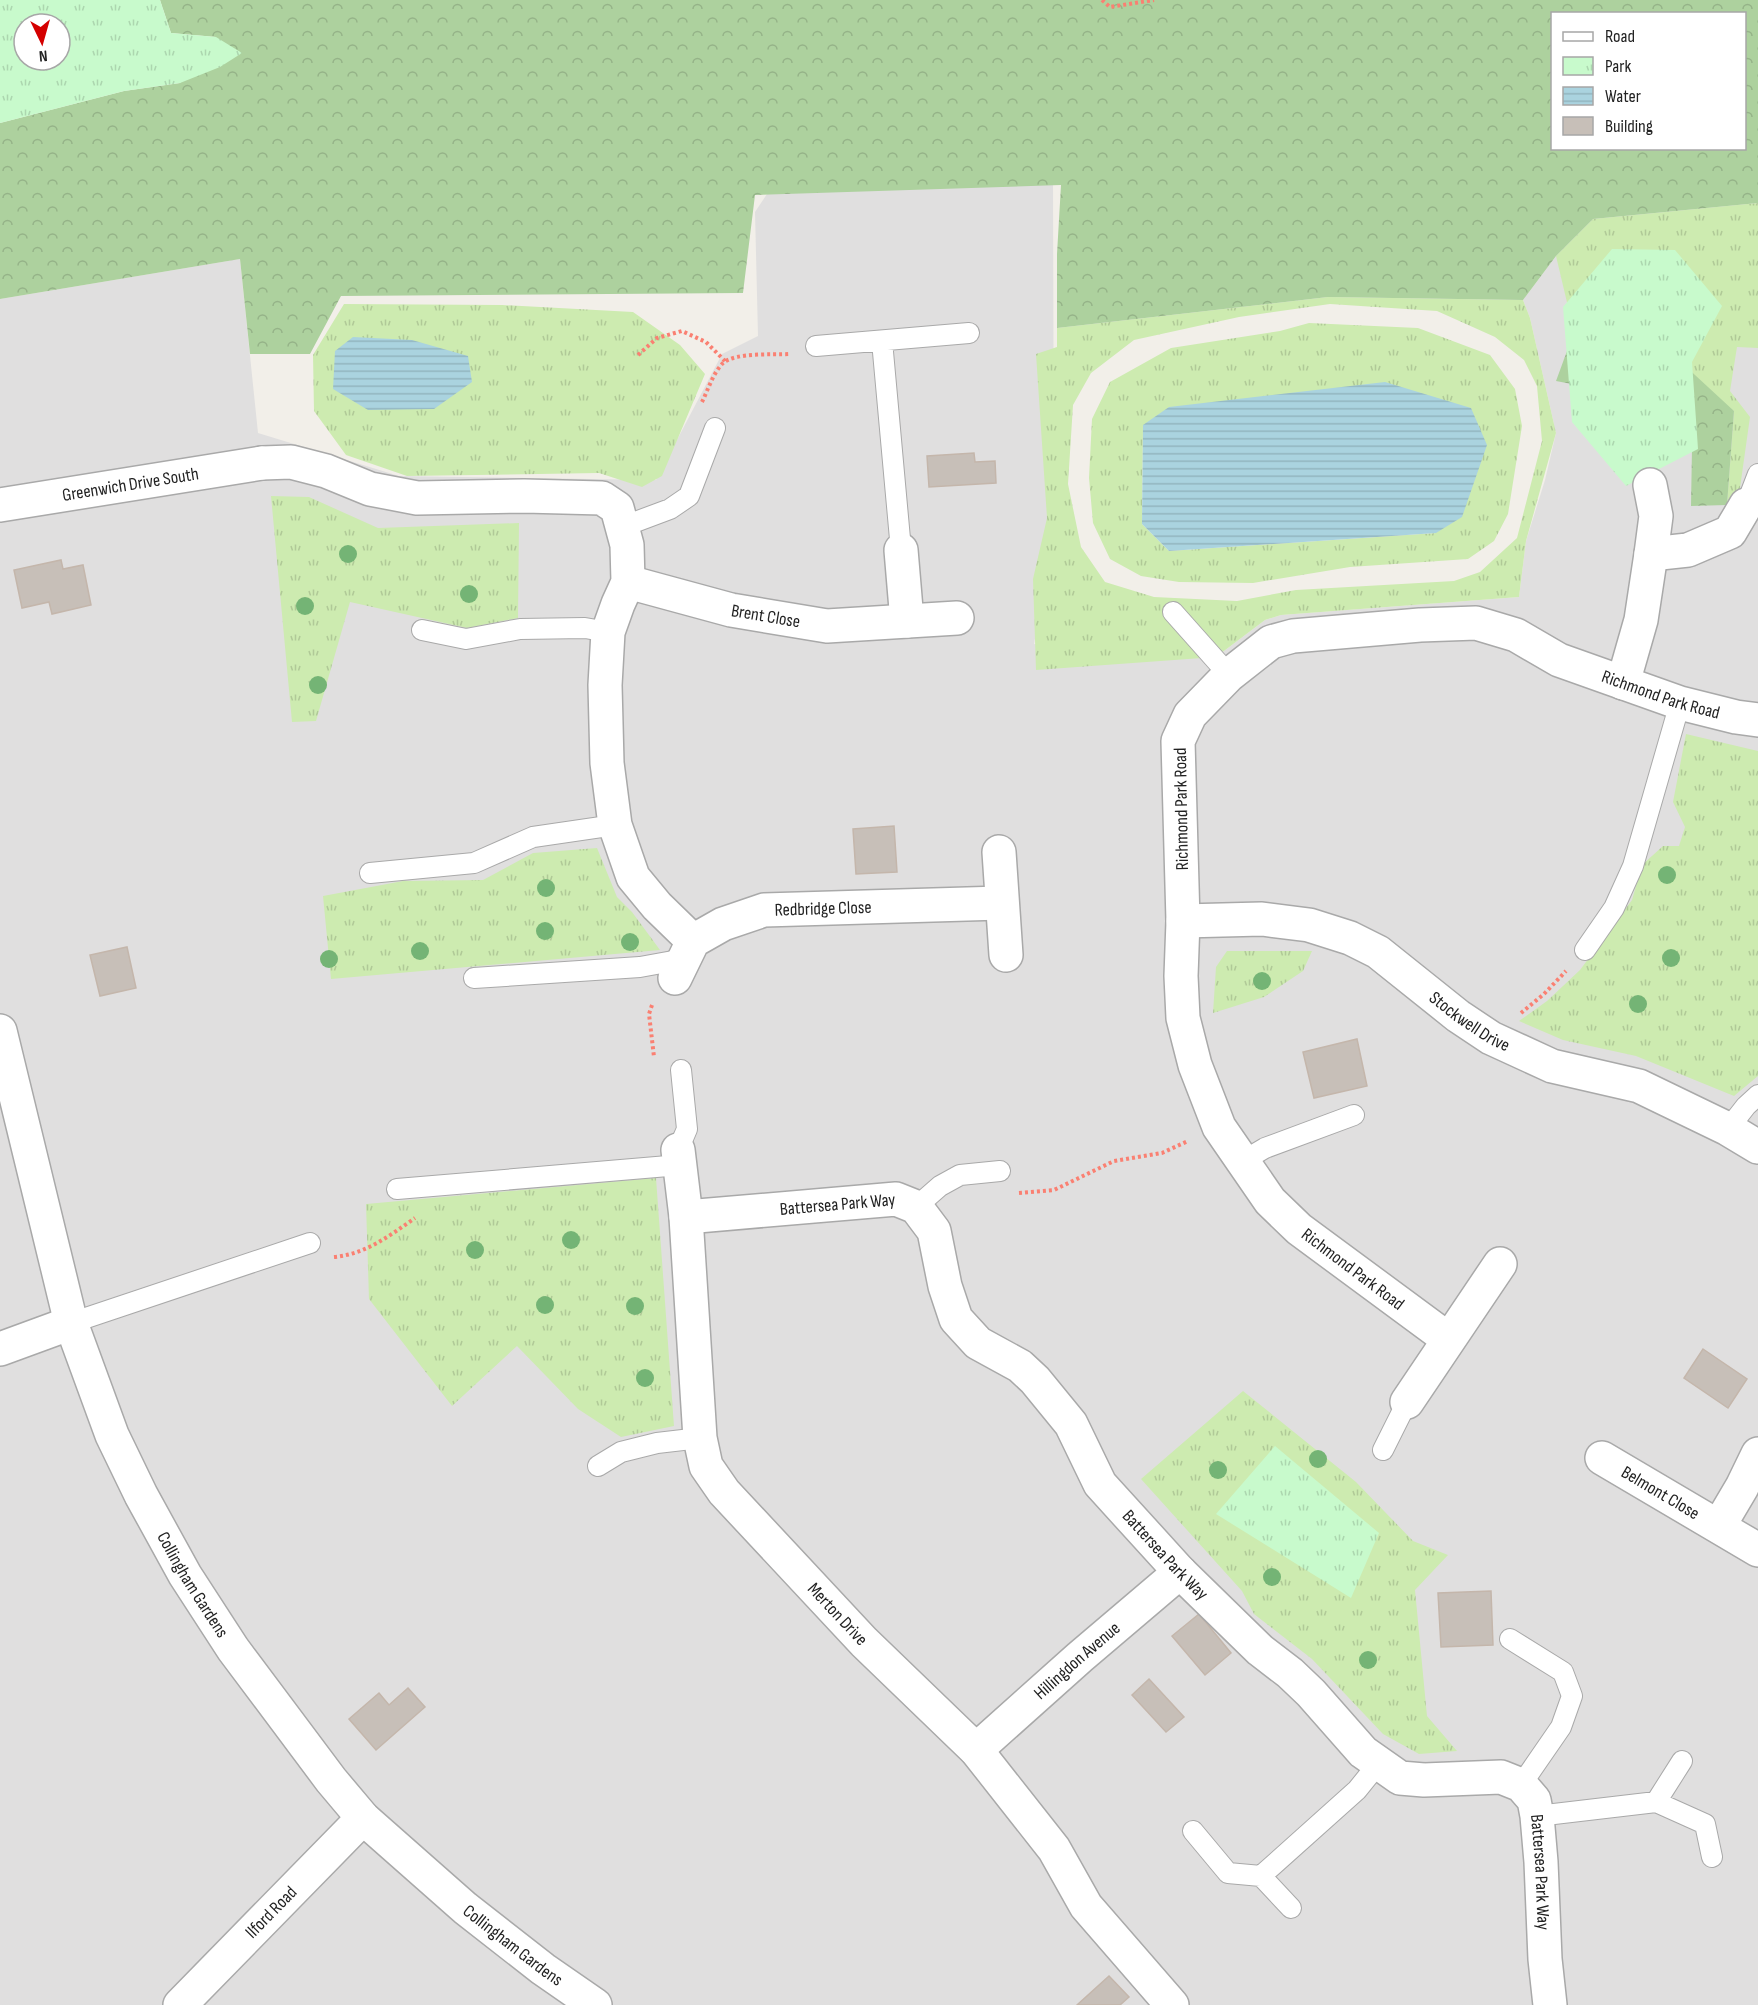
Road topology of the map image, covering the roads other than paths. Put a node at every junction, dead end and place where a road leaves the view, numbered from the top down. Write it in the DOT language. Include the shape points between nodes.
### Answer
graph roads {
  1 [pos="969,333"];
  2 [pos="882,341"];
  3 [pos="816,346"];
  4 [pos="715,428"];
  5 [pos="1758,474"];
  6 [pos="1650,485"];
  7 [pos="0,505"];
  8 [pos="1746,505"];
  9 [pos="622,527"];
  10 [pos="901,550"];
  11 [pos="1651,554"];
  12 [pos="628,582"];
  13 [pos="1173,612"];
  14 [pos="957,618"];
  15 [pos="907,621"];
  16 [pos="422,630"];
  17 [pos="608,632"];
  18 [pos="1229,675"];
  19 [pos="1623,683"];
  20 [pos="1680,703"];
  21 [pos="1758,720"];
  22 [pos="615,825"];
  23 [pos="999,852"];
  24 [pos="370,873"];
  25 [pos="1001,903"];
  26 [pos="1183,921"];
  27 [pos="1585,950"];
  28 [pos="1006,955"];
  29 [pos="684,959"];
  30 [pos="474,978"];
  31 [pos="0,1031"];
  32 [pos="681,1070"];
  33 [pos="1758,1095"];
  34 [pos="1354,1115"];
  35 [pos="1728,1129"];
  36 [pos="1758,1147"];
  37 [pos="679,1158"];
  38 [pos="1243,1161"];
  39 [pos="1000,1171"];
  40 [pos="397,1189"];
  41 [pos="916,1207"];
  42 [pos="686,1217"];
  43 [pos="310,1243"];
  44 [pos="1500,1264"];
  45 [pos="71,1323"];
  46 [pos="1448,1339"];
  47 [pos="0,1349"];
  48 [pos="1407,1402"];
  49 [pos="700,1438"];
  50 [pos="1383,1450"];
  51 [pos="1758,1454"];
  52 [pos="1602,1458"];
  53 [pos="598,1466"];
  54 [pos="1719,1526"];
  55 [pos="1758,1550"];
  56 [pos="1180,1572"];
  57 [pos="1510,1639"];
  58 [pos="976,1750"];
  59 [pos="1682,1761"];
  60 [pos="1378,1764"];
  61 [pos="1521,1785"];
  62 [pos="1656,1802"];
  63 [pos="1537,1816"];
  64 [pos="363,1818"];
  65 [pos="1193,1831"];
  66 [pos="1712,1857"];
  67 [pos="1261,1876"];
  68 [pos="1291,1908"];
  69 [pos="180,2005"];
  70 [pos="595,2005"];
  71 [pos="1172,2005"];
  72 [pos="1550,2005"];
  1 -- 2 [label="lane"];
  2 -- 3 [label="lane"];
  2 -- 10 [label="lane"];
  4 -- 9 [label="lane" via="689,496 670,509"];
  5 -- 8 [label="lane"];
  6 -- 11 [label="street" via="1656,516"];
  7 -- 9 [label="street, Greenwich Drive South" via="262,463 291,462 370,489 417,498 602,498 617,508"];
  8 -- 11 [label="street" via="1730,532 1688,550"];
  9 -- 12 [label="street, Greenwich Drive South" via="627,545"];
  10 -- 15 [label="street"];
  11 -- 19 [label="street" via="1641,620"];
  12 -- 15 [label="street, Brent Close" via="730,610 827,626"];
  12 -- 17 [label="street"];
  13 -- 18 [label="lane"];
  14 -- 15 [label="street, Brent Close"];
  16 -- 17 [label="lane" via="466,639 520,629 585,628"];
  17 -- 22 [label="street" via="607,764"];
  18 -- 19 [label="street, Richmond Park Road" via="1271,642 1293,636 1476,623 1516,635 1559,660"];
  18 -- 26 [label="street, Richmond Park Road" via="1190,715 1178,741"];
  19 -- 20 [label="street, Richmond Park Road"];
  20 -- 21 [label="street, Richmond Park Road"];
  20 -- 27 [label="lane" via="1633,866 1614,908"];
  22 -- 24 [label="lane" via="533,837 474,863"];
  22 -- 29 [label="street" via="633,877 657,906"];
  23 -- 25 [label="street"];
  25 -- 28 [label="street"];
  25 -- 29 [label="street, Redbridge Close" via="764,910 723,924"];
  26 -- 35 [label="street, Stockwell Drive" via="1262,920 1309,925 1350,938 1378,952 1491,1038 1552,1065 1639,1086"];
  26 -- 38 [label="street, Richmond Park Road" via="1183,1018 1218,1127"];
  29 -- 30 [label="lane" via="640,967"];
  31 -- 45 [label="street, Collingham Gardens"];
  32 -- 37 [label="lane" via="687,1130"];
  33 -- 35 [label="lane"];
  34 -- 38 [label="lane" via="1265,1148"];
  35 -- 36 [label="street, Stockwell Drive"];
  37 -- 40 [label="lane"];
  37 -- 42 [label="street, Merton Drive"];
  38 -- 46 [label="street, Richmond Park Road" via="1270,1201 1299,1229"];
  39 -- 41 [label="lane" via="960,1175"];
  41 -- 42 [label="street, Battersea Park Way" via="897,1199"];
  41 -- 56 [label="street, Battersea Park Way" via="934,1231 956,1319 978,1343 1020,1366 1035,1380 1071,1425 1100,1484"];
  42 -- 49 [label="street, Merton Drive"];
  43 -- 45 [label="lane"];
  44 -- 46 [label="street"];
  45 -- 47 [label="street"];
  45 -- 64 [label="street, Collingham Gardens" via="112,1435 185,1575 233,1650"];
  46 -- 48 [label="street"];
  48 -- 50 [label="lane"];
  49 -- 53 [label="lane" via="621,1452"];
  49 -- 58 [label="street, Merton Drive" via="706,1466 724,1492 864,1642"];
  51 -- 54 [label="street, Belmont Close"];
  52 -- 54 [label="street, Belmont Close"];
  54 -- 55 [label="street, Belmont Close"];
  56 -- 58 [label="street, Hillingdon Avenue"];
  56 -- 60 [label="street, Battersea Park Way" via="1260,1650 1311,1693"];
  57 -- 61 [label="lane" via="1563,1672 1572,1696 1561,1727"];
  58 -- 71 [label="street, Merton Drive" via="1054,1849 1086,1906"];
  59 -- 62 [label="lane"];
  60 -- 61 [label="street, Battersea Park Way" via="1400,1778 1501,1776"];
  60 -- 67 [label="lane" via="1357,1790"];
  61 -- 63 [label="street, Battersea Park Way" via="1534,1800"];
  62 -- 63 [label="lane"];
  62 -- 66 [label="lane" via="1705,1824"];
  63 -- 72 [label="street, Battersea Park Way"];
  64 -- 69 [label="street, Ilford Road"];
  64 -- 70 [label="street, Collingham Gardens" via="465,1908"];
  65 -- 67 [label="lane" via="1228,1873"];
  67 -- 68 [label="lane"];
}
